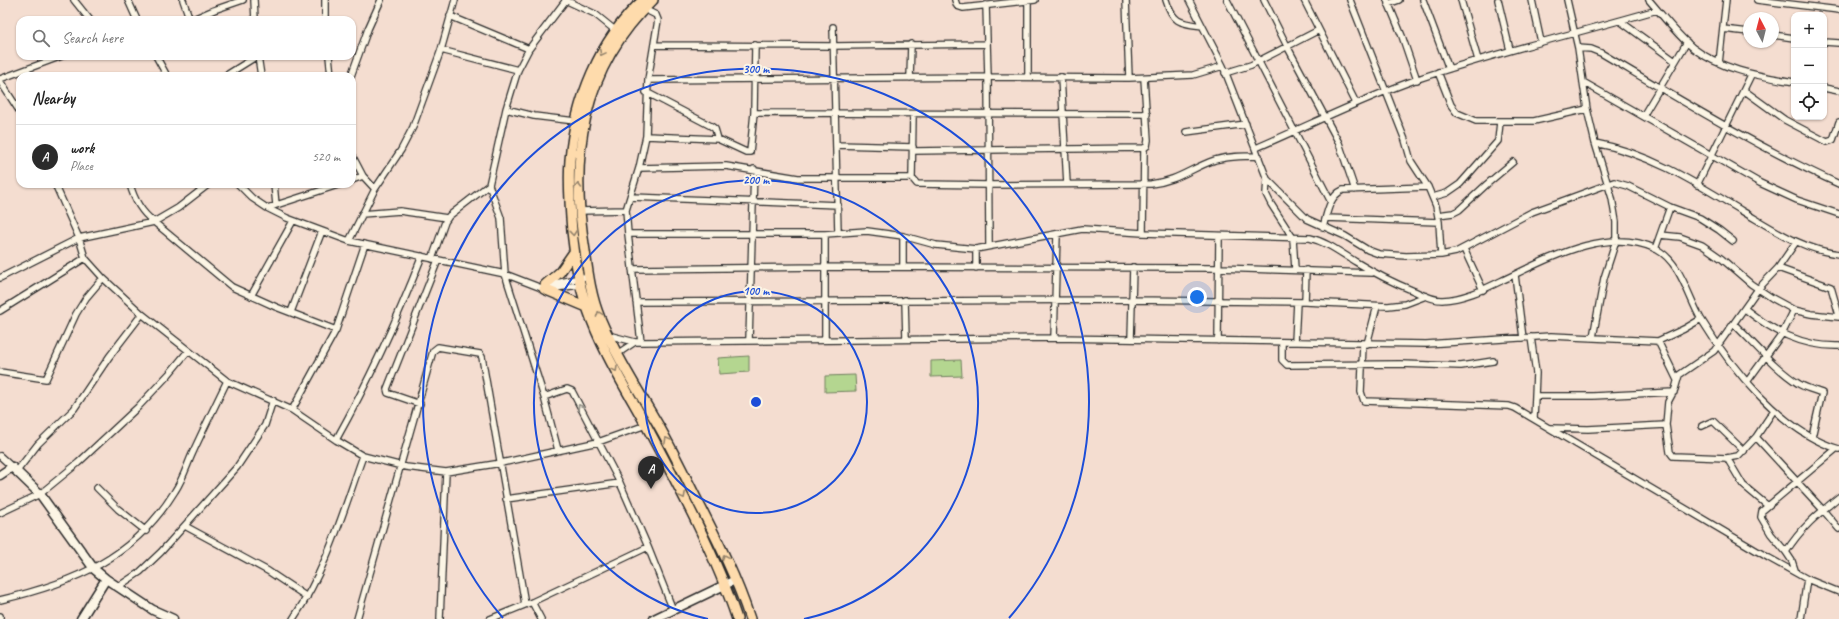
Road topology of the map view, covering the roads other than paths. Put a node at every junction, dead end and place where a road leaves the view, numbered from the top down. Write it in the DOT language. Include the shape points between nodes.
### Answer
graph roads {
  1 [pos="74,0"];
  2 [pos="128,0"];
  3 [pos="183,0"];
  4 [pos="243,0"];
  5 [pos="254,0"];
  6 [pos="325,0"];
  7 [pos="381,0"];
  8 [pos="456,0"];
  9 [pos="565,0"];
  10 [pos="653,0"];
  11 [pos="955,0"];
  12 [pos="1028,0"];
  13 [pos="1035,0"];
  14 [pos="1126,0"];
  15 [pos="1166,0"];
  16 [pos="1190,0"];
  17 [pos="1227,0"];
  18 [pos="1264,0"];
  19 [pos="1304,0"];
  20 [pos="1350,0"];
  21 [pos="1399,0"];
  22 [pos="1423,0"];
  23 [pos="1461,0"];
  24 [pos="1498,0"];
  25 [pos="1532,0"];
  26 [pos="1568,0"];
  27 [pos="1649,0"];
  28 [pos="1726,0"];
  29 [pos="1757,0"];
  30 [pos="228,2"];
  31 [pos="1387,2"];
  32 [pos="1805,3"];
  33 [pos="644,5"];
  34 [pos="986,5"];
  35 [pos="1657,10"];
  36 [pos="1839,10"];
  37 [pos="87,16"];
  38 [pos="135,16"];
  39 [pos="189,16"];
  40 [pos="199,16"];
  41 [pos="255,16"];
  42 [pos="325,16"];
  43 [pos="450,16"];
  44 [pos="1620,20"];
  45 [pos="1202,26"];
  46 [pos="833,27"];
  47 [pos="1722,29"];
  48 [pos="1319,30"];
  49 [pos="616,31"];
  50 [pos="1743,31"];
  51 [pos="1575,32"];
  52 [pos="1779,36"];
  53 [pos="1791,38"];
  54 [pos="1541,42"];
  55 [pos="1687,42"];
  56 [pos="1827,42"];
  57 [pos="1839,43"];
  58 [pos="911,44"];
  59 [pos="987,44"];
  60 [pos="654,45"];
  61 [pos="755,45"];
  62 [pos="833,46"];
  63 [pos="1287,46"];
  64 [pos="1578,48"];
  65 [pos="528,49"];
  66 [pos="441,50"];
  67 [pos="1510,50"];
  68 [pos="52,60"];
  69 [pos="158,60"];
  70 [pos="251,60"];
  71 [pos="258,60"];
  72 [pos="330,60"];
  73 [pos="1478,60"];
  74 [pos="1675,61"];
  75 [pos="1258,62"];
  76 [pos="1719,63"];
  77 [pos="1223,66"];
  78 [pos="1449,68"];
  79 [pos="518,70"];
  80 [pos="21,72"];
  81 [pos="165,72"];
  82 [pos="231,72"];
  83 [pos="260,72"];
  84 [pos="331,72"];
  85 [pos="352,72"];
  86 [pos="1438,72"];
  87 [pos="1226,73"];
  88 [pos="16,74"];
  89 [pos="1751,74"];
  90 [pos="988,76"];
  91 [pos="1028,76"];
  92 [pos="1061,77"];
  93 [pos="910,78"];
  94 [pos="1129,78"];
  95 [pos="1144,78"];
  96 [pos="754,79"];
  97 [pos="834,79"];
  98 [pos="0,80"];
  99 [pos="648,80"];
  100 [pos="1417,80"];
  101 [pos="1791,81"];
  102 [pos="1583,82"];
  103 [pos="1659,87"];
  104 [pos="1827,89"];
  105 [pos="1744,91"];
  106 [pos="1839,91"];
  107 [pos="646,92"];
  108 [pos="1385,92"];
  109 [pos="1356,103"];
  110 [pos="16,106"];
  111 [pos="506,109"];
  112 [pos="1587,109"];
  113 [pos="754,113"];
  114 [pos="834,113"];
  115 [pos="913,114"];
  116 [pos="989,114"];
  117 [pos="1064,114"];
  118 [pos="1147,114"];
  119 [pos="1643,116"];
  120 [pos="1325,117"];
  121 [pos="575,121"];
  122 [pos="1500,122"];
  123 [pos="1839,122"];
  124 [pos="1246,124"];
  125 [pos="1726,125"];
  126 [pos="1186,132"];
  127 [pos="1293,132"];
  128 [pos="646,136"];
  129 [pos="718,138"];
  130 [pos="1595,143"];
  131 [pos="836,145"];
  132 [pos="1066,148"];
  133 [pos="1144,148"];
  134 [pos="1256,148"];
  135 [pos="913,149"];
  136 [pos="989,150"];
  137 [pos="1259,156"];
  138 [pos="1712,156"];
  139 [pos="1513,162"];
  140 [pos="356,163"];
  141 [pos="639,168"];
  142 [pos="754,169"];
  143 [pos="363,176"];
  144 [pos="912,178"];
  145 [pos="356,179"];
  146 [pos="837,179"];
  147 [pos="1267,179"];
  148 [pos="1608,183"];
  149 [pos="1067,184"];
  150 [pos="1143,184"];
  151 [pos="1839,184"];
  152 [pos="489,185"];
  153 [pos="1697,185"];
  154 [pos="989,186"];
  155 [pos="1428,187"];
  156 [pos="57,188"];
  157 [pos="131,188"];
  158 [pos="204,188"];
  159 [pos="242,188"];
  160 [pos="274,188"];
  161 [pos="329,188"];
  162 [pos="375,189"];
  163 [pos="1355,190"];
  164 [pos="631,197"];
  165 [pos="1433,197"];
  166 [pos="752,200"];
  167 [pos="1331,202"];
  168 [pos="276,205"];
  169 [pos="838,205"];
  170 [pos="1670,207"];
  171 [pos="267,208"];
  172 [pos="626,210"];
  173 [pos="579,211"];
  174 [pos="362,214"];
  175 [pos="1839,214"];
  176 [pos="1438,215"];
  177 [pos="447,218"];
  178 [pos="1326,218"];
  179 [pos="293,221"];
  180 [pos="154,222"];
  181 [pos="1439,222"];
  182 [pos="1323,227"];
  183 [pos="322,231"];
  184 [pos="838,233"];
  185 [pos="1143,233"];
  186 [pos="628,234"];
  187 [pos="751,234"];
  188 [pos="825,234"];
  189 [pos="1057,235"];
  190 [pos="1660,235"];
  191 [pos="903,236"];
  192 [pos="1219,236"];
  193 [pos="79,238"];
  194 [pos="1293,238"];
  195 [pos="1616,240"];
  196 [pos="349,241"];
  197 [pos="1733,241"];
  198 [pos="1796,242"];
  199 [pos="365,244"];
  200 [pos="989,246"];
  201 [pos="976,249"];
  202 [pos="1464,249"];
  203 [pos="1655,249"];
  204 [pos="574,252"];
  205 [pos="1839,254"];
  206 [pos="1440,255"];
  207 [pos="422,256"];
  208 [pos="85,258"];
  209 [pos="435,260"];
  210 [pos="826,267"];
  211 [pos="903,267"];
  212 [pos="751,268"];
  213 [pos="976,268"];
  214 [pos="1055,268"];
  215 [pos="1133,268"];
  216 [pos="1219,268"];
  217 [pos="1778,268"];
  218 [pos="632,269"];
  219 [pos="1295,269"];
  220 [pos="1306,270"];
  221 [pos="1375,273"];
  222 [pos="505,274"];
  223 [pos="1515,275"];
  224 [pos="0,278"];
  225 [pos="103,278"];
  226 [pos="590,280"];
  227 [pos="580,282"];
  228 [pos="543,287"];
  229 [pos="1758,289"];
  230 [pos="1482,290"];
  231 [pos="251,296"];
  232 [pos="1426,296"];
  233 [pos="905,300"];
  234 [pos="1054,300"];
  235 [pos="1131,300"];
  236 [pos="749,301"];
  237 [pos="826,301"];
  238 [pos="636,302"];
  239 [pos="1219,302"];
  240 [pos="1297,302"];
  241 [pos="1305,302"];
  242 [pos="1377,306"];
  243 [pos="586,307"];
  244 [pos="1745,309"];
  245 [pos="1794,310"];
  246 [pos="0,311"];
  247 [pos="290,312"];
  248 [pos="142,314"];
  249 [pos="1839,316"];
  250 [pos="1701,319"];
  251 [pos="1734,324"];
  252 [pos="336,330"];
  253 [pos="1782,334"];
  254 [pos="608,335"];
  255 [pos="1531,337"];
  256 [pos="1593,337"];
  257 [pos="1054,338"];
  258 [pos="1523,338"];
  259 [pos="825,339"];
  260 [pos="906,339"];
  261 [pos="1131,339"];
  262 [pos="748,340"];
  263 [pos="1218,341"];
  264 [pos="1658,341"];
  265 [pos="638,342"];
  266 [pos="1295,342"];
  267 [pos="1282,343"];
  268 [pos="1365,344"];
  269 [pos="1718,344"];
  270 [pos="1839,346"];
  271 [pos="188,351"];
  272 [pos="617,354"];
  273 [pos="1767,357"];
  274 [pos="1493,361"];
  275 [pos="1362,364"];
  276 [pos="0,372"];
  277 [pos="1677,380"];
  278 [pos="228,381"];
  279 [pos="1747,382"];
  280 [pos="1674,392"];
  281 [pos="1536,396"];
  282 [pos="544,397"];
  283 [pos="273,400"];
  284 [pos="420,404"];
  285 [pos="292,410"];
  286 [pos="1774,410"];
  287 [pos="1534,419"];
  288 [pos="646,425"];
  289 [pos="1666,425"];
  290 [pos="1702,426"];
  291 [pos="1548,428"];
  292 [pos="1756,437"];
  293 [pos="1812,437"];
  294 [pos="336,440"];
  295 [pos="598,442"];
  296 [pos="1838,449"];
  297 [pos="558,450"];
  298 [pos="1744,451"];
  299 [pos="0,456"];
  300 [pos="363,456"];
  301 [pos="1727,458"];
  302 [pos="501,463"];
  303 [pos="399,466"];
  304 [pos="14,469"];
  305 [pos="446,472"];
  306 [pos="0,475"];
  307 [pos="1797,482"];
  308 [pos="620,483"];
  309 [pos="97,488"];
  310 [pos="40,494"];
  311 [pos="1839,497"];
  312 [pos="506,499"];
  313 [pos="1768,506"];
  314 [pos="1823,510"];
  315 [pos="0,513"];
  316 [pos="185,526"];
  317 [pos="1839,529"];
  318 [pos="146,531"];
  319 [pos="648,547"];
  320 [pos="1786,552"];
  321 [pos="94,569"];
  322 [pos="1796,573"];
  323 [pos="106,579"];
  324 [pos="1807,579"];
  325 [pos="735,580"];
  326 [pos="119,586"];
  327 [pos="723,586"];
  328 [pos="1839,592"];
  329 [pos="307,597"];
  330 [pos="0,600"];
  331 [pos="532,602"];
  332 [pos="525,604"];
  333 [pos="673,610"];
  334 [pos="81,619"];
  335 [pos="173,619"];
  336 [pos="293,619"];
  337 [pos="357,619"];
  338 [pos="440,619"];
  339 [pos="490,619"];
  340 [pos="541,619"];
  341 [pos="654,619"];
  342 [pos="737,619"];
  343 [pos="750,619"];
  344 [pos="1801,619"];
  1 -- 37 [label="street"];
  2 -- 38 [label="street"];
  3 -- 39 [label="street"];
  4 -- 30 [label="street"];
  5 -- 41 [label="street"];
  6 -- 42 [label="street"];
  7 -- 85 [label="street"];
  8 -- 43 [label="street"];
  9 -- 49 [label="street" via="595,14"];
  9 -- 65 [label="street"];
  10 -- 33 [label="main road"];
  11 -- 34 [label="street" via="960,7"];
  12 -- 13 [label="street"];
  12 -- 34 [label="street"];
  12 -- 91 [label="street"];
  14 -- 94 [label="street"];
  15 -- 45 [label="street" via="1176,20"];
  16 -- 45 [label="street"];
  17 -- 75 [label="street"];
  18 -- 63 [label="street"];
  19 -- 48 [label="street"];
  20 -- 108 [label="street"];
  21 -- 31 [label="street"];
  22 -- 78 [label="street"];
  23 -- 73 [label="street"];
  24 -- 67 [label="street"];
  25 -- 54 [label="street"];
  26 -- 51 [label="street"];
  27 -- 35 [label="street"];
  28 -- 47 [label="street"];
  29 -- 32 [label="street"];
  30 -- 40 [label="street"];
  31 -- 100 [label="street"];
  32 -- 36 [label="street"];
  33 -- 49 [label="main road"];
  33 -- 60 [label="street" via="657,17"];
  173 -- 33 [label="main road, one-way" via="578,167 587,110 600,75"];
  34 -- 59 [label="street"];
  35 -- 44 [label="street"];
  35 -- 55 [label="street"];
  43 -- 65 [label="street"];
  43 -- 66 [label="street"];
  44 -- 51 [label="street"];
  44 -- 74 [label="street"];
  45 -- 77 [label="street"];
  46 -- 62 [label="street"];
  47 -- 50 [label="street"];
  47 -- 76 [label="street"];
  48 -- 63 [label="street"];
  48 -- 109 [label="street"];
  49 -- 121 [label="main road, one-way" via="600,56 585,89"];
  51 -- 54 [label="street"];
  51 -- 64 [label="street"];
  52 -- 53 [label="street"];
  54 -- 67 [label="street"];
  55 -- 74 [label="street"];
  55 -- 76 [label="street"];
  56 -- 57 [label="street"];
  58 -- 59 [label="street"];
  58 -- 62 [label="street"];
  58 -- 93 [label="street"];
  59 -- 90 [label="street"];
  60 -- 61 [label="street"];
  60 -- 99 [label="street"];
  61 -- 62 [label="street"];
  61 -- 96 [label="street"];
  62 -- 97 [label="street"];
  63 -- 75 [label="street"];
  63 -- 120 [label="street"];
  64 -- 102 [label="street"];
  64 -- 103 [label="street" via="1601,53"];
  65 -- 79 [label="street"];
  66 -- 79 [label="street"];
  66 -- 162 [label="street" via="413,127"];
  67 -- 73 [label="street"];
  68 -- 80 [label="street"];
  69 -- 81 [label="street"];
  70 -- 82 [label="street"];
  71 -- 83 [label="street"];
  72 -- 84 [label="street"];
  73 -- 78 [label="street"];
  74 -- 103 [label="street"];
  75 -- 87 [label="street"];
  75 -- 127 [label="street"];
  76 -- 89 [label="street"];
  77 -- 87 [label="street"];
  77 -- 95 [label="street" via="1193,75"];
  78 -- 86 [label="street"];
  79 -- 111 [label="street"];
  86 -- 100 [label="street"];
  86 -- 122 [label="street" via="1457,113 1476,121"];
  87 -- 124 [label="street"];
  88 -- 98 [label="street"];
  89 -- 101 [label="street"];
  89 -- 105 [label="street"];
  90 -- 91 [label="street"];
  90 -- 93 [label="street"];
  90 -- 116 [label="street"];
  91 -- 92 [label="street"];
  92 -- 94 [label="street"];
  92 -- 117 [label="street"];
  93 -- 97 [label="street"];
  94 -- 95 [label="street"];
  95 -- 118 [label="street"];
  96 -- 97 [label="street"];
  96 -- 99 [label="street"];
  96 -- 113 [label="street"];
  97 -- 114 [label="street"];
  98 -- 110 [label="street"];
  99 -- 107 [label="street"];
  100 -- 108 [label="street"];
  102 -- 112 [label="street"];
  102 -- 119 [label="street"];
  103 -- 119 [label="street"];
  103 -- 125 [label="street"];
  104 -- 106 [label="street"];
  105 -- 123 [label="street" via="1785,120 1827,142 1833,140"];
  105 -- 125 [label="street"];
  107 -- 128 [label="street"];
  107 -- 129 [label="street" via="711,126"];
  108 -- 109 [label="street"];
  108 -- 155 [label="street" via="1411,161"];
  109 -- 120 [label="street"];
  111 -- 121 [label="street" via="534,116"];
  111 -- 152 [label="street"];
  112 -- 122 [label="street" via="1534,121"];
  112 -- 130 [label="street"];
  113 -- 114 [label="street"];
  113 -- 129 [label="street" via="750,152"];
  114 -- 115 [label="street"];
  114 -- 131 [label="street"];
  115 -- 116 [label="street"];
  115 -- 135 [label="street"];
  116 -- 117 [label="street"];
  116 -- 136 [label="street"];
  117 -- 118 [label="street"];
  117 -- 132 [label="street"];
  118 -- 133 [label="street" via="1148,143"];
  119 -- 138 [label="street"];
  120 -- 127 [label="street"];
  120 -- 163 [label="street" via="1339,143"];
  121 -- 204 [label="main road, one-way" via="570,160"];
  122 -- 165 [label="street" via="1498,141 1451,191"];
  124 -- 126 [label="street"];
  124 -- 134 [label="street"];
  125 -- 138 [label="street"];
  125 -- 151 [label="street"];
  127 -- 134 [label="street"];
  127 -- 167 [label="street"];
  128 -- 129 [label="street"];
  128 -- 141 [label="street"];
  130 -- 148 [label="street"];
  130 -- 153 [label="street" via="1631,152"];
  131 -- 135 [label="street"];
  131 -- 146 [label="street"];
  132 -- 133 [label="street"];
  132 -- 136 [label="street"];
  132 -- 149 [label="street"];
  133 -- 150 [label="street"];
  134 -- 137 [label="street"];
  135 -- 136 [label="street"];
  135 -- 144 [label="street"];
  136 -- 154 [label="street"];
  137 -- 147 [label="street"];
  137 -- 150 [label="street" via="1214,160 1168,182"];
  138 -- 153 [label="street"];
  138 -- 175 [label="street" via="1784,194"];
  139 -- 176 [label="street" via="1459,210"];
  140 -- 143 [label="street"];
  141 -- 142 [label="street" via="726,166"];
  141 -- 164 [label="street"];
  142 -- 146 [label="street" via="798,178"];
  142 -- 166 [label="street"];
  143 -- 145 [label="street"];
  143 -- 162 [label="street"];
  144 -- 146 [label="street"];
  144 -- 154 [label="street" via="917,184"];
  146 -- 169 [label="street"];
  147 -- 182 [label="street" via="1299,213"];
  147 -- 194 [label="street" via="1266,194"];
  148 -- 170 [label="street" via="1628,186"];
  148 -- 195 [label="street" via="1615,211"];
  148 -- 202 [label="street" via="1532,212"];
  149 -- 150 [label="street"];
  149 -- 154 [label="street"];
  150 -- 185 [label="street"];
  152 -- 177 [label="street"];
  152 -- 222 [label="street" via="501,218"];
  153 -- 198 [label="street"];
  154 -- 200 [label="street"];
  155 -- 163 [label="street"];
  155 -- 165 [label="street"];
  156 -- 193 [label="street"];
  157 -- 180 [label="street" via="138,206 144,215"];
  158 -- 180 [label="street"];
  159 -- 171 [label="street"];
  160 -- 168 [label="street"];
  161 -- 168 [label="street"];
  162 -- 174 [label="street"];
  163 -- 167 [label="street" via="1338,192"];
  164 -- 166 [label="street"];
  164 -- 172 [label="street"];
  165 -- 176 [label="street"];
  166 -- 169 [label="street"];
  166 -- 187 [label="street"];
  167 -- 178 [label="street"];
  168 -- 171 [label="street"];
  169 -- 184 [label="street"];
  170 -- 190 [label="street"];
  170 -- 197 [label="street" via="1709,222"];
  171 -- 179 [label="street"];
  172 -- 173 [label="street"];
  172 -- 186 [label="street"];
  173 -- 226 [label="main road"];
  174 -- 177 [label="street" via="400,211"];
  174 -- 196 [label="street"];
  176 -- 181 [label="street"];
  177 -- 209 [label="street"];
  178 -- 181 [label="street"];
  178 -- 182 [label="street"];
  179 -- 183 [label="street"];
  179 -- 231 [label="street"];
  180 -- 193 [label="street"];
  180 -- 231 [label="street" via="221,279"];
  181 -- 206 [label="street"];
  182 -- 206 [label="street" via="1379,254"];
  183 -- 196 [label="street"];
  183 -- 247 [label="street"];
  184 -- 188 [label="street"];
  184 -- 191 [label="street" via="867,231"];
  185 -- 189 [label="street" via="1082,230"];
  185 -- 192 [label="street"];
  186 -- 187 [label="street"];
  186 -- 218 [label="street"];
  187 -- 188 [label="street"];
  187 -- 212 [label="street"];
  188 -- 210 [label="street"];
  189 -- 200 [label="street"];
  189 -- 214 [label="street"];
  190 -- 203 [label="street"];
  190 -- 229 [label="street" via="1680,237 1702,245"];
  191 -- 201 [label="street" via="936,245"];
  191 -- 211 [label="street"];
  192 -- 194 [label="street"];
  192 -- 216 [label="street"];
  193 -- 208 [label="street"];
  193 -- 224 [label="street"];
  194 -- 219 [label="street"];
  194 -- 221 [label="street" via="1310,238 1323,242"];
  195 -- 203 [label="street"];
  195 -- 223 [label="street" via="1569,251"];
  195 -- 256 [label="street" via="1604,278"];
  196 -- 199 [label="street"];
  198 -- 205 [label="street"];
  198 -- 217 [label="street"];
  199 -- 207 [label="street"];
  199 -- 252 [label="street"];
  200 -- 201 [label="street"];
  201 -- 213 [label="street"];
  202 -- 206 [label="street"];
  202 -- 230 [label="street"];
  203 -- 250 [label="street" via="1675,267"];
  204 -- 227 [label="main road"];
  204 -- 228 [label="main road" via="560,272"];
  207 -- 209 [label="street"];
  207 -- 294 [label="street" via="368,380"];
  208 -- 225 [label="street"];
  208 -- 246 [label="street"];
  209 -- 222 [label="street"];
  209 -- 284 [label="street" via="387,389 388,393"];
  210 -- 211 [label="street"];
  210 -- 212 [label="street"];
  210 -- 237 [label="street"];
  211 -- 213 [label="street"];
  212 -- 218 [label="street"];
  212 -- 236 [label="street"];
  213 -- 214 [label="street"];
  214 -- 215 [label="street"];
  214 -- 234 [label="street"];
  215 -- 216 [label="street"];
  215 -- 235 [label="street"];
  216 -- 219 [label="street"];
  216 -- 239 [label="street"];
  217 -- 229 [label="street"];
  217 -- 249 [label="street" via="1832,287"];
  218 -- 238 [label="street"];
  219 -- 220 [label="street"];
  220 -- 221 [label="street"];
  220 -- 241 [label="street"];
  221 -- 232 [label="street"];
  222 -- 228 [label="street"];
  222 -- 282 [label="street"];
  223 -- 230 [label="street"];
  223 -- 258 [label="street"];
  225 -- 248 [label="street"];
  225 -- 276 [label="street" via="76,314 46,379"];
  226 -- 227 [label="street"];
  254 -- 226 [label="main road, one-way" via="600,318"];
  227 -- 228 [label="street"];
  227 -- 243 [label="main road"];
  228 -- 243 [label="main road"];
  229 -- 244 [label="street"];
  229 -- 245 [label="street"];
  230 -- 232 [label="street" via="1450,299"];
  231 -- 247 [label="street"];
  232 -- 242 [label="street" via="1398,306"];
  233 -- 234 [label="street"];
  233 -- 237 [label="street"];
  233 -- 260 [label="street"];
  234 -- 235 [label="street"];
  234 -- 257 [label="street"];
  235 -- 239 [label="street"];
  235 -- 261 [label="street"];
  236 -- 237 [label="street"];
  236 -- 238 [label="street"];
  236 -- 262 [label="street"];
  237 -- 259 [label="street"];
  238 -- 265 [label="street"];
  239 -- 240 [label="street"];
  239 -- 263 [label="street"];
  240 -- 241 [label="street"];
  240 -- 266 [label="street"];
  241 -- 242 [label="street"];
  242 -- 268 [label="street"];
  243 -- 288 [label="main road, one-way" via="602,346"];
  244 -- 251 [label="street"];
  244 -- 253 [label="street"];
  245 -- 249 [label="street"];
  245 -- 253 [label="street"];
  247 -- 252 [label="street"];
  248 -- 271 [label="street"];
  248 -- 304 [label="street" via="74,409"];
  250 -- 264 [label="street"];
  250 -- 269 [label="street"];
  251 -- 269 [label="street"];
  251 -- 273 [label="street"];
  252 -- 285 [label="street"];
  253 -- 270 [label="street" via="1806,343"];
  253 -- 273 [label="street"];
  254 -- 265 [label="street"];
  254 -- 272 [label="main road"];
  255 -- 256 [label="street"];
  255 -- 258 [label="street"];
  255 -- 281 [label="street"];
  256 -- 264 [label="street"];
  257 -- 260 [label="street"];
  257 -- 261 [label="street"];
  258 -- 268 [label="street" via="1426,344"];
  259 -- 260 [label="street"];
  259 -- 262 [label="street"];
  261 -- 263 [label="street"];
  262 -- 265 [label="street"];
  263 -- 267 [label="street"];
  264 -- 277 [label="street"];
  265 -- 272 [label="street"];
  266 -- 267 [label="street"];
  266 -- 268 [label="street"];
  267 -- 275 [label="street" via="1282,360 1287,365"];
  268 -- 275 [label="street"];
  269 -- 277 [label="street" via="1710,354 1681,372"];
  269 -- 279 [label="street"];
  271 -- 278 [label="street"];
  271 -- 310 [label="street" via="138,408"];
  325 -- 272 [label="main road, one-way" via="670,446"];
  273 -- 279 [label="street"];
  273 -- 293 [label="street" via="1794,381 1822,394"];
  274 -- 275 [label="street" via="1461,366"];
  275 -- 287 [label="street" via="1364,402 1509,406"];
  277 -- 280 [label="street"];
  278 -- 283 [label="street"];
  278 -- 318 [label="street" via="176,491"];
  279 -- 286 [label="street"];
  280 -- 281 [label="street"];
  280 -- 289 [label="street" via="1668,402"];
  281 -- 287 [label="street"];
  295 -- 282 [label="street, one-way" via="571,390"];
  282 -- 297 [label="street"];
  283 -- 285 [label="street"];
  283 -- 316 [label="street" via="264,425 245,457"];
  284 -- 302 [label="street" via="436,348 481,355"];
  284 -- 303 [label="street"];
  285 -- 294 [label="street"];
  286 -- 292 [label="street"];
  286 -- 293 [label="street"];
  287 -- 291 [label="street"];
  288 -- 295 [label="street"];
  288 -- 327 [label="main road, one-way" via="687,502"];
  289 -- 291 [label="street" via="1588,429"];
  289 -- 301 [label="street" via="1670,452 1673,456"];
  290 -- 298 [label="street" via="1713,421"];
  291 -- 322 [label="street"];
  292 -- 298 [label="street"];
  292 -- 307 [label="street"];
  293 -- 296 [label="street"];
  294 -- 300 [label="street"];
  295 -- 297 [label="street"];
  295 -- 308 [label="street"];
  296 -- 307 [label="street"];
  297 -- 302 [label="street"];
  298 -- 301 [label="street" via="1738,456"];
  299 -- 304 [label="street"];
  300 -- 303 [label="street"];
  300 -- 329 [label="street" via="336,535"];
  301 -- 313 [label="street" via="1743,485"];
  302 -- 305 [label="street"];
  302 -- 312 [label="street"];
  303 -- 305 [label="street"];
  303 -- 337 [label="street"];
  304 -- 306 [label="street"];
  304 -- 310 [label="street"];
  305 -- 338 [label="street"];
  307 -- 313 [label="street"];
  307 -- 314 [label="street"];
  308 -- 312 [label="street"];
  308 -- 319 [label="street"];
  309 -- 318 [label="street"];
  310 -- 315 [label="street"];
  310 -- 321 [label="street"];
  311 -- 314 [label="street"];
  312 -- 332 [label="street"];
  313 -- 320 [label="street" via="1762,511 1761,517"];
  314 -- 317 [label="street"];
  314 -- 320 [label="street" via="1800,531"];
  316 -- 326 [label="street" via="140,572"];
  316 -- 329 [label="street" via="268,571"];
  318 -- 321 [label="street"];
  319 -- 331 [label="street"];
  319 -- 333 [label="street"];
  320 -- 322 [label="street"];
  321 -- 323 [label="street"];
  321 -- 330 [label="street" via="32,593"];
  322 -- 324 [label="street"];
  323 -- 326 [label="street"];
  323 -- 334 [label="street"];
  324 -- 328 [label="street"];
  324 -- 344 [label="street"];
  325 -- 327 [label="street"];
  325 -- 343 [label="main road"];
  326 -- 335 [label="street" via="153,610"];
  327 -- 333 [label="street"];
  327 -- 342 [label="main road"];
  329 -- 336 [label="street"];
  331 -- 332 [label="street"];
  331 -- 340 [label="street"];
  332 -- 339 [label="street"];
  333 -- 341 [label="street"];
}
